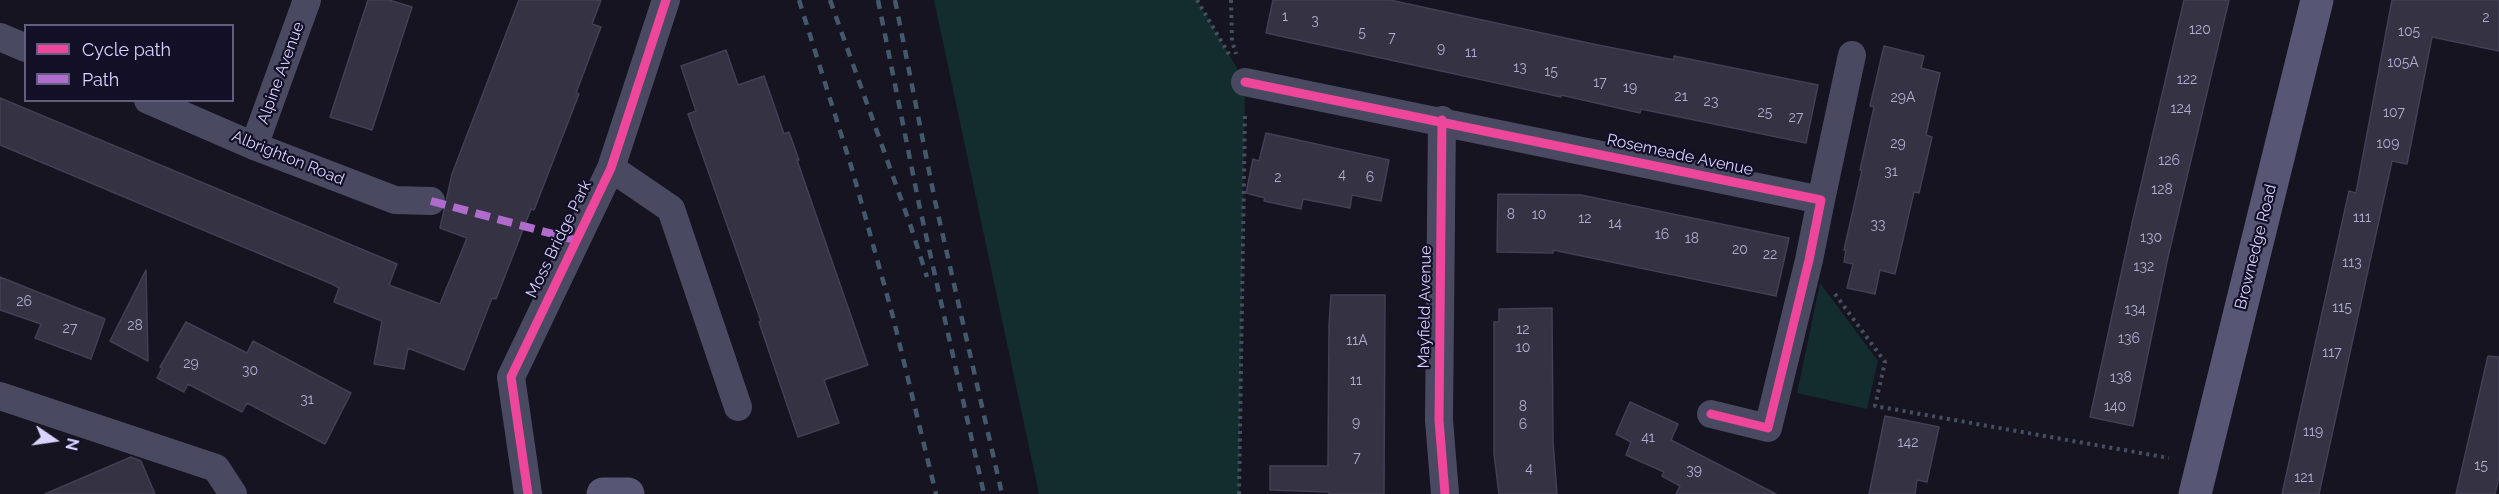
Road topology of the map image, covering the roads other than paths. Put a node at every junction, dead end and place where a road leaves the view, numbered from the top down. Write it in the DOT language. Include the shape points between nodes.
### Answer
graph roads {
  1 [pos="307,0"];
  2 [pos="666,0"];
  3 [pos="2317,0"];
  4 [pos="0,37"];
  5 [pos="24,47"];
  6 [pos="1852,55"];
  7 [pos="1245,82"];
  8 [pos="153,102"];
  9 [pos="1442,120"];
  10 [pos="254,146"];
  11 [pos="610,168"];
  12 [pos="1821,200"];
  13 [pos="431,201"];
  14 [pos="0,396"];
  15 [pos="738,407"];
  16 [pos="1712,414"];
  17 [pos="2199,479"];
  18 [pos="233,494"];
  19 [pos="528,494"];
  20 [pos="603,494"];
  21 [pos="628,494"];
  22 [pos="1445,494"];
  1 -- 10 [label="street, Alpine Avenue"];
  2 -- 11 [label="street, Moss Bridge Park"];
  3 -- 17 [label="main road, Brownedge Road"];
  4 -- 5 [label="street"];
  6 -- 12 [label="street"];
  7 -- 9 [label="street, Rosemeade Avenue"];
  8 -- 10 [label="street, Albrighton Road"];
  9 -- 12 [label="street, Rosemeade Avenue"];
  9 -- 22 [label="street, Mayfield Avenue" via="1438,420"];
  10 -- 13 [label="street, Albrighton Road" via="395,200"];
  11 -- 15 [label="street, Moss Bridge Park" via="671,209"];
  11 -- 19 [label="street, Moss Bridge Park" via="511,377"];
  12 -- 16 [label="street" via="1768,428"];
  14 -- 18 [label="street" via="216,468"];
  20 -- 21 [label="main road"];
}
